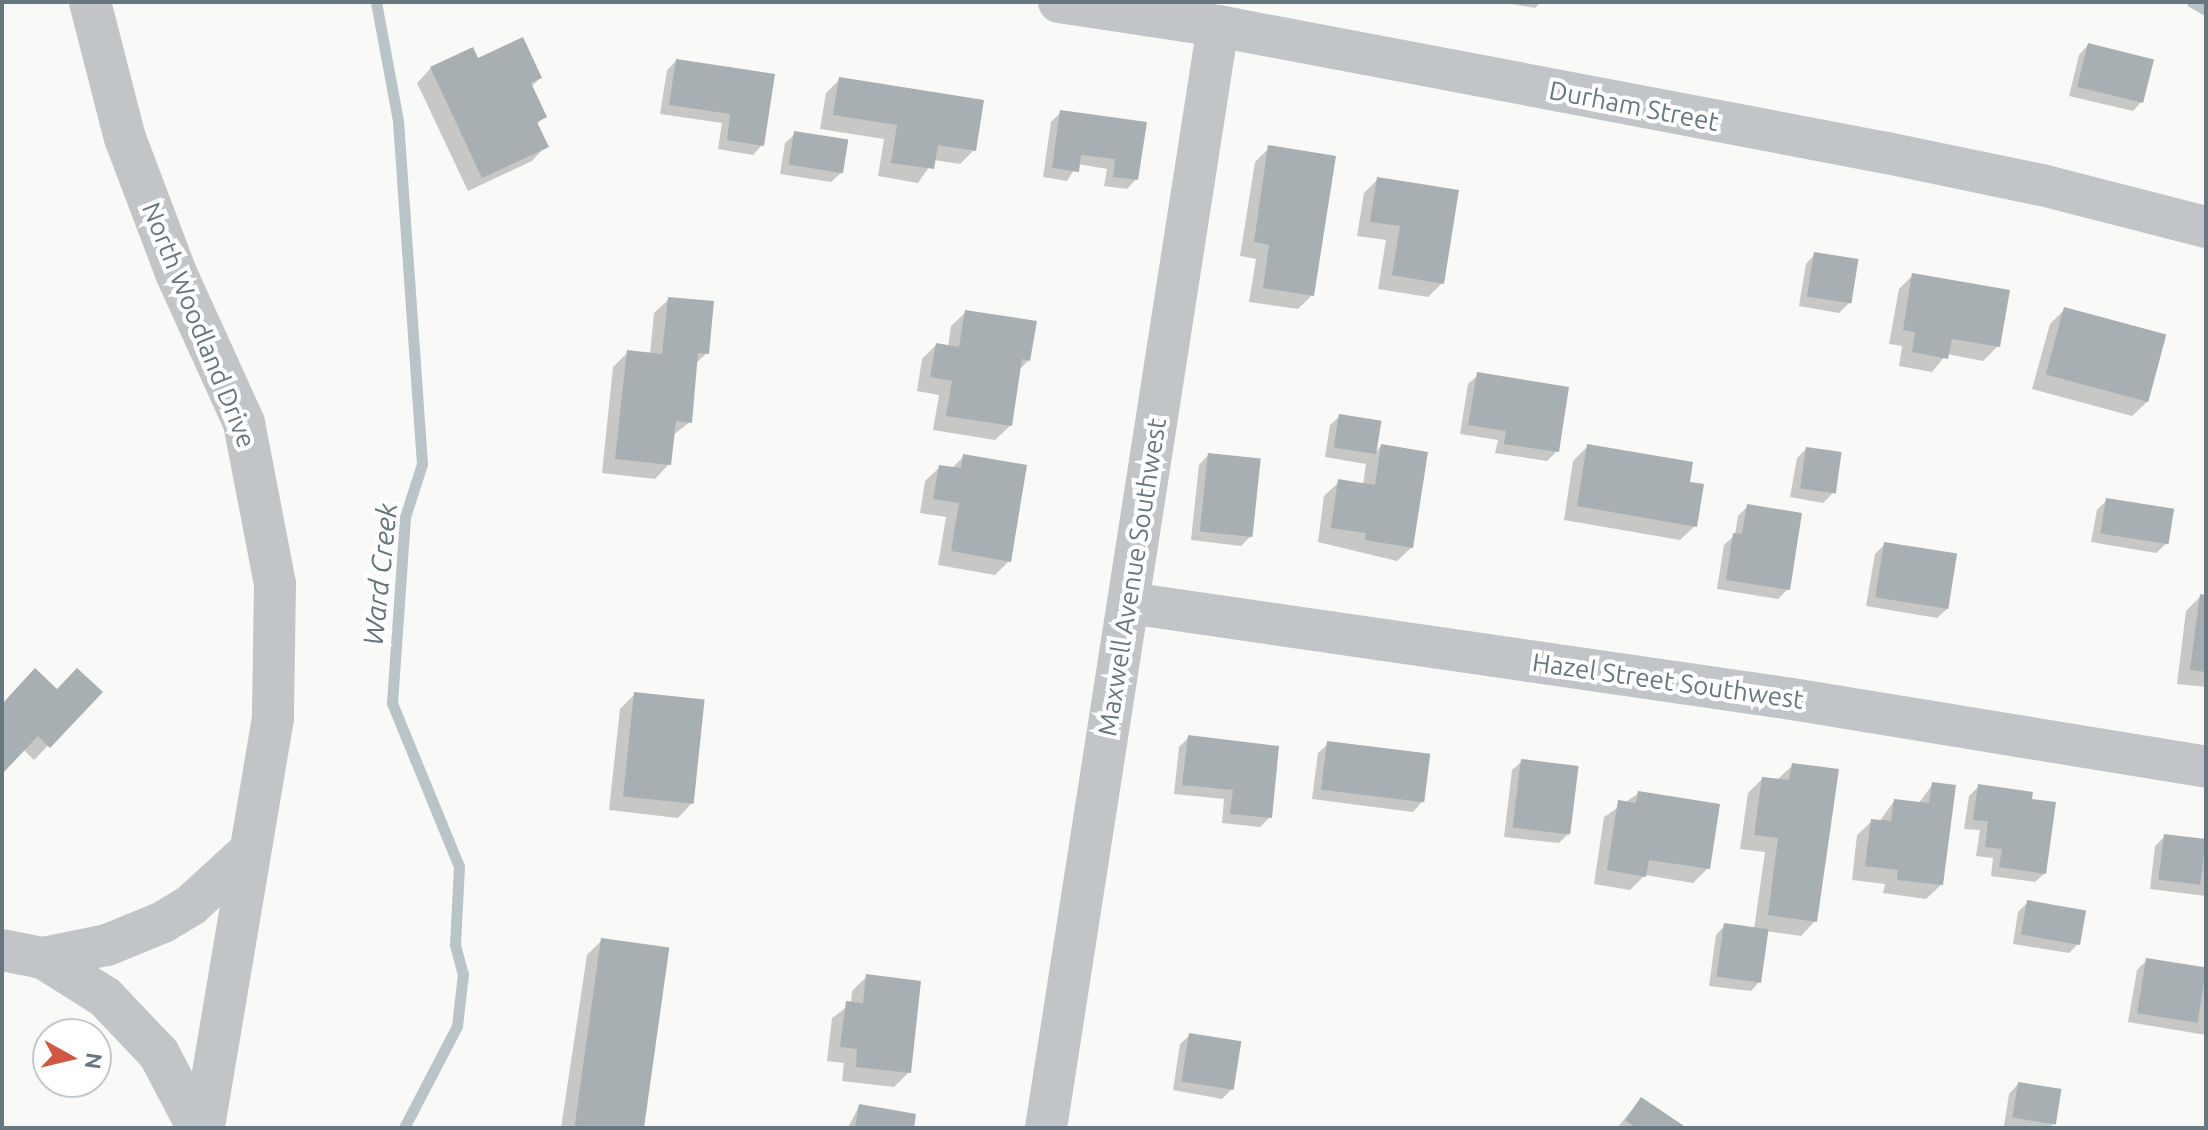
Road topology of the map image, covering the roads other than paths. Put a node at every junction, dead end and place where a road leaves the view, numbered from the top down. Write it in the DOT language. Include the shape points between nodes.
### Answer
graph roads {
  1 [pos="90,2"];
  2 [pos="1059,2"];
  3 [pos="1218,26"];
  4 [pos="2206,227"];
  5 [pos="1129,603"];
  6 [pos="2206,767"];
  7 [pos="250,851"];
  8 [pos="2,950"];
  9 [pos="43,958"];
  10 [pos="201,1128"];
  11 [pos="1046,1128"];
  1 -- 7 [label="street, North Woodland Drive" via="125,138 176,273 244,423 264,507 278,655"];
  2 -- 3 [label="street, Durham Street"];
  3 -- 4 [label="street, Durham Street" via="2011,178"];
  3 -- 5 [label="street, Maxwell Avenue Southwest"];
  5 -- 6 [label="street, Hazel Street Southwest" via="1792,699"];
  5 -- 11 [label="street, Maxwell Avenue Southwest"];
  7 -- 9 [label="street" via="191,905 163,922 107,945"];
  7 -- 10 [label="street, North Woodland Drive"];
  8 -- 9 [label="street"];
  9 -- 10 [label="street" via="76,975 133,1023 159,1054"];
}
